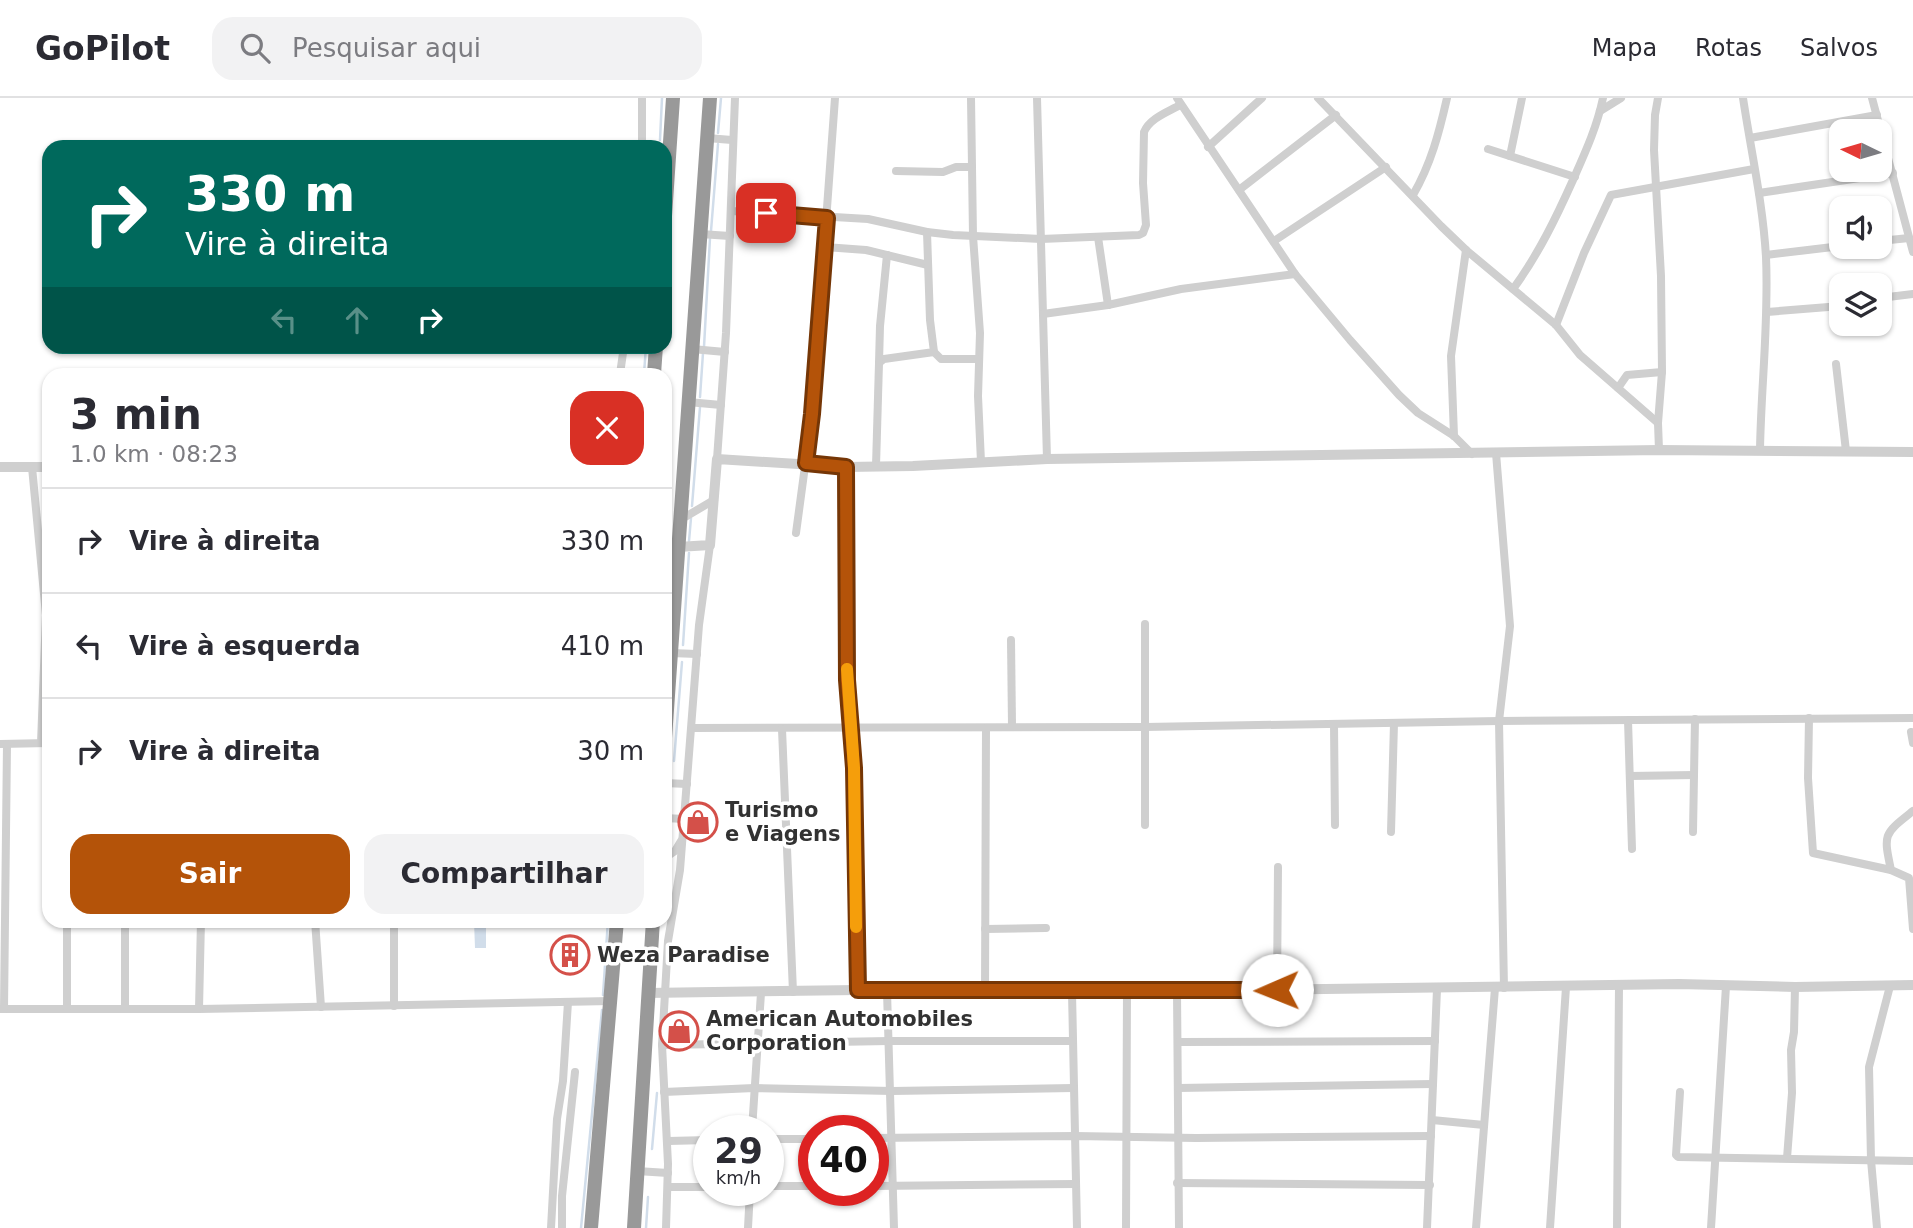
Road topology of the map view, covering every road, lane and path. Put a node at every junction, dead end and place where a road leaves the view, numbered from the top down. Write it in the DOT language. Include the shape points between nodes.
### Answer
graph roads {
  1 [pos="642,98"];
  2 [pos="673,98"];
  3 [pos="710,98"];
  4 [pos="735,98"];
  5 [pos="835,98"];
  6 [pos="971,98"];
  7 [pos="1037,98"];
  8 [pos="1262,98"];
  9 [pos="1318,98"];
  10 [pos="1447,98"];
  11 [pos="1522,98"];
  12 [pos="1603,98"];
  13 [pos="1621,98"];
  14 [pos="1658,98"];
  15 [pos="1743,98"];
  16 [pos="1872,98"];
  17 [pos="1178,101"];
  18 [pos="1601,111"];
  19 [pos="1336,115"];
  20 [pos="1877,115"];
  21 [pos="707,138"];
  22 [pos="1750,138"];
  23 [pos="642,140"];
  24 [pos="670,140"];
  25 [pos="732,140"];
  26 [pos="1208,147"];
  27 [pos="1488,149"];
  28 [pos="1510,156"];
  29 [pos="972,167"];
  30 [pos="1385,167"];
  31 [pos="1754,169"];
  32 [pos="896,171"];
  33 [pos="1893,173"];
  34 [pos="1574,177"];
  35 [pos="1656,187"];
  36 [pos="1239,191"];
  37 [pos="1759,193"];
  38 [pos="1413,195"];
  39 [pos="731,211"];
  40 [pos="827,218"];
  41 [pos="927,232"];
  42 [pos="700,234"];
  43 [pos="730,236"];
  44 [pos="973,236"];
  45 [pos="1098,237"];
  46 [pos="1909,238"];
  47 [pos="1041,239"];
  48 [pos="1892,240"];
  49 [pos="1274,241"];
  50 [pos="825,247"];
  51 [pos="1829,247"];
  52 [pos="1466,250"];
  53 [pos="1913,252"];
  54 [pos="1766,255"];
  55 [pos="887,256"];
  56 [pos="928,265"];
  57 [pos="1295,274"];
  58 [pos="1513,289"];
  59 [pos="1913,294"];
  60 [pos="1892,297"];
  61 [pos="1108,305"];
  62 [pos="1829,307"];
  63 [pos="1767,313"];
  64 [pos="1043,314"];
  65 [pos="1556,325"];
  66 [pos="692,349"];
  67 [pos="725,352"];
  68 [pos="934,352"];
  69 [pos="978,359"];
  70 [pos="880,363"];
  71 [pos="1836,364"];
  72 [pos="1662,372"];
  73 [pos="1618,388"];
  74 [pos="688,402"];
  75 [pos="721,405"];
  76 [pos="1658,423"];
  77 [pos="1454,436"];
  78 [pos="1659,450"];
  79 [pos="1760,450"];
  80 [pos="1846,451"];
  81 [pos="1913,452"];
  82 [pos="1496,453"];
  83 [pos="1472,454"];
  84 [pos="717,459"];
  85 [pos="1047,459"];
  86 [pos="981,462"];
  87 [pos="806,463"];
  88 [pos="876,466"];
  89 [pos="0,467"];
  90 [pos="32,467"];
  91 [pos="42,467"];
  92 [pos="846,467"];
  93 [pos="714,499"];
  94 [pos="680,520"];
  95 [pos="796,533"];
  96 [pos="710,545"];
  97 [pos="678,547"];
  98 [pos="42,573"];
  99 [pos="1145,624"];
  100 [pos="672,638"];
  101 [pos="1011,639"];
  102 [pos="672,653"];
  103 [pos="697,654"];
  104 [pos="1809,718"];
  105 [pos="1913,718"];
  106 [pos="1695,719"];
  107 [pos="1628,720"];
  108 [pos="1499,721"];
  109 [pos="1394,723"];
  110 [pos="1334,724"];
  111 [pos="1012,726"];
  112 [pos="1145,727"];
  113 [pos="692,728"];
  114 [pos="850,728"];
  115 [pos="986,728"];
  116 [pos="782,729"];
  117 [pos="1911,732"];
  118 [pos="42,743"];
  119 [pos="1913,743"];
  120 [pos="3,744"];
  121 [pos="1694,775"];
  122 [pos="1630,776"];
  123 [pos="672,783"];
  124 [pos="687,784"];
  125 [pos="1913,811"];
  126 [pos="672,819"];
  127 [pos="684,820"];
  128 [pos="1145,825"];
  129 [pos="1335,825"];
  130 [pos="1391,832"];
  131 [pos="1693,832"];
  132 [pos="683,835"];
  133 [pos="1632,849"];
  134 [pos="672,853"];
  135 [pos="1278,867"];
  136 [pos="1891,870"];
  137 [pos="672,922"];
  138 [pos="67,928"];
  139 [pos="125,928"];
  140 [pos="201,928"];
  141 [pos="315,928"];
  142 [pos="394,928"];
  143 [pos="616,928"];
  144 [pos="652,928"];
  145 [pos="671,928"];
  146 [pos="1046,928"];
  147 [pos="985,929"];
  148 [pos="1913,929"];
  149 [pos="1913,985"];
  150 [pos="1619,986"];
  151 [pos="1726,986"];
  152 [pos="1890,986"];
  153 [pos="1566,987"];
  154 [pos="1795,987"];
  155 [pos="1499,988"];
  156 [pos="1437,989"];
  157 [pos="858,990"];
  158 [pos="1127,990"];
  159 [pos="1277,990"];
  160 [pos="887,991"];
  161 [pos="793,992"];
  162 [pos="985,992"];
  163 [pos="1072,992"];
  164 [pos="1177,992"];
  165 [pos="648,993"];
  166 [pos="761,993"];
  167 [pos="665,994"];
  168 [pos="611,1001"];
  169 [pos="568,1002"];
  170 [pos="394,1006"];
  171 [pos="321,1007"];
  172 [pos="125,1008"];
  173 [pos="2,1009"];
  174 [pos="67,1009"];
  175 [pos="200,1009"];
  176 [pos="888,1041"];
  177 [pos="1072,1041"];
  178 [pos="1435,1041"];
  179 [pos="1178,1042"];
  180 [pos="758,1044"];
  181 [pos="662,1045"];
  182 [pos="575,1072"];
  183 [pos="1433,1084"];
  184 [pos="754,1088"];
  185 [pos="1073,1088"];
  186 [pos="1178,1088"];
  187 [pos="892,1091"];
  188 [pos="664,1092"];
  189 [pos="1679,1092"];
  190 [pos="753,1115"];
  191 [pos="1432,1120"];
  192 [pos="1485,1125"];
  193 [pos="1075,1136"];
  194 [pos="1431,1136"];
  195 [pos="1125,1137"];
  196 [pos="892,1138"];
  197 [pos="1178,1138"];
  198 [pos="693,1140"];
  199 [pos="668,1141"];
  200 [pos="1787,1158"];
  201 [pos="1714,1159"];
  202 [pos="1871,1160"];
  203 [pos="1913,1161"];
  204 [pos="637,1171"];
  205 [pos="668,1173"];
  206 [pos="1177,1182"];
  207 [pos="1076,1184"];
  208 [pos="1430,1185"];
  209 [pos="889,1186"];
  210 [pos="894,1186"];
  211 [pos="668,1187"];
  212 [pos="693,1187"];
  213 [pos="749,1206"];
  214 [pos="551,1228"];
  215 [pos="562,1228"];
  216 [pos="592,1228"];
  217 [pos="634,1228"];
  218 [pos="666,1228"];
  219 [pos="748,1228"];
  220 [pos="894,1228"];
  221 [pos="1077,1228"];
  222 [pos="1126,1228"];
  223 [pos="1179,1228"];
  224 [pos="1427,1228"];
  225 [pos="1476,1228"];
  226 [pos="1550,1228"];
  227 [pos="1617,1228"];
  228 [pos="1711,1228"];
  229 [pos="1877,1228"];
  1 -- 23 [label="street"];
  2 -- 24 [label="highway"];
  3 -- 21 [label="highway"];
  4 -- 25 [label="street"];
  5 -- 40 [label="street"];
  6 -- 29 [label="street"];
  7 -- 47 [label="street"];
  8 -- 26 [label="street"];
  9 -- 19 [label="street"];
  10 -- 38 [label="street" via="1430,163"];
  11 -- 28 [label="street"];
  12 -- 18 [label="street"];
  13 -- 18 [label="street"];
  14 -- 35 [label="street"];
  15 -- 22 [label="street"];
  16 -- 20 [label="street"];
  17 -- 26 [label="street"];
  17 -- 45 [label="street" via="1144,132 1143,233"];
  18 -- 34 [label="street"];
  19 -- 30 [label="street"];
  19 -- 36 [label="street"];
  20 -- 22 [label="street"];
  20 -- 33 [label="street"];
  21 -- 25 [label="street"];
  21 -- 42 [label="highway"];
  22 -- 31 [label="street"];
  25 -- 39 [label="street"];
  26 -- 36 [label="street"];
  27 -- 28 [label="street"];
  28 -- 34 [label="street"];
  29 -- 32 [label="street"];
  29 -- 44 [label="street"];
  30 -- 38 [label="street"];
  30 -- 49 [label="street"];
  31 -- 35 [label="street"];
  31 -- 37 [label="street"];
  33 -- 37 [label="street"];
  33 -- 46 [label="street"];
  34 -- 58 [label="street" via="1541,248"];
  35 -- 65 [label="street" via="1611,195"];
  35 -- 72 [label="street"];
  36 -- 49 [label="street"];
  37 -- 54 [label="street"];
  38 -- 52 [label="street"];
  39 -- 40 [label="street"];
  39 -- 43 [label="street"];
  40 -- 41 [label="street" via="868,219"];
  40 -- 50 [label="street"];
  41 -- 44 [label="street"];
  41 -- 56 [label="street"];
  42 -- 43 [label="street"];
  42 -- 66 [label="highway"];
  43 -- 67 [label="street"];
  44 -- 47 [label="street"];
  44 -- 69 [label="street"];
  45 -- 47 [label="street"];
  45 -- 61 [label="street"];
  46 -- 48 [label="street"];
  46 -- 53 [label="street"];
  47 -- 64 [label="street"];
  49 -- 57 [label="street"];
  50 -- 55 [label="street"];
  50 -- 87 [label="street"];
  51 -- 54 [label="street"];
  52 -- 58 [label="street"];
  52 -- 77 [label="street" via="1451,356"];
  54 -- 63 [label="street"];
  55 -- 56 [label="street"];
  55 -- 70 [label="street"];
  56 -- 68 [label="street"];
  57 -- 61 [label="street" via="1181,289"];
  57 -- 77 [label="street" via="1398,395"];
  58 -- 65 [label="street"];
  59 -- 60 [label="street"];
  61 -- 64 [label="street"];
  62 -- 63 [label="street"];
  63 -- 79 [label="street"];
  64 -- 85 [label="street"];
  65 -- 73 [label="street" via="1580,355"];
  66 -- 67 [label="street"];
  66 -- 74 [label="highway"];
  67 -- 75 [label="street"];
  68 -- 69 [label="street" via="940,359"];
  68 -- 70 [label="street"];
  69 -- 86 [label="street"];
  70 -- 88 [label="street"];
  71 -- 80 [label="street"];
  72 -- 73 [label="street" via="1627,375"];
  72 -- 76 [label="street"];
  73 -- 76 [label="street"];
  74 -- 75 [label="street"];
  74 -- 94 [label="highway"];
  75 -- 84 [label="street"];
  76 -- 78 [label="street"];
  77 -- 83 [label="street"];
  78 -- 79 [label="street"];
  78 -- 82 [label="street"];
  79 -- 80 [label="street"];
  80 -- 81 [label="street"];
  82 -- 83 [label="street"];
  82 -- 108 [label="street" via="1510,626"];
  83 -- 85 [label="street"];
  84 -- 87 [label="street"];
  84 -- 93 [label="street"];
  85 -- 86 [label="street"];
  86 -- 88 [label="street"];
  87 -- 92 [label="street"];
  87 -- 95 [label="street"];
  88 -- 92 [label="street"];
  89 -- 90 [label="street"];
  90 -- 91 [label="street"];
  90 -- 98 [label="street"];
  92 -- 114 [label="street"];
  93 -- 94 [label="street"];
  93 -- 96 [label="street"];
  94 -- 97 [label="highway"];
  96 -- 97 [label="street"];
  96 -- 103 [label="street"];
  97 -- 100 [label="highway"];
  99 -- 112 [label="street"];
  101 -- 111 [label="street"];
  102 -- 103 [label="street"];
  103 -- 113 [label="street"];
  104 -- 105 [label="street"];
  104 -- 106 [label="street"];
  104 -- 136 [label="street" via="1812,853"];
  106 -- 107 [label="street"];
  106 -- 121 [label="street"];
  107 -- 108 [label="street"];
  107 -- 122 [label="street"];
  108 -- 109 [label="street"];
  108 -- 155 [label="street"];
  109 -- 110 [label="street"];
  109 -- 130 [label="street"];
  110 -- 112 [label="street"];
  110 -- 129 [label="street"];
  111 -- 112 [label="street"];
  111 -- 115 [label="street"];
  112 -- 128 [label="street"];
  113 -- 116 [label="street"];
  113 -- 124 [label="street"];
  114 -- 115 [label="street"];
  114 -- 116 [label="street"];
  114 -- 157 [label="street"];
  115 -- 147 [label="street"];
  116 -- 161 [label="street"];
  117 -- 119 [label="street"];
  118 -- 120 [label="street"];
  120 -- 173 [label="street"];
  121 -- 122 [label="street"];
  121 -- 131 [label="street"];
  122 -- 133 [label="street"];
  123 -- 124 [label="street"];
  124 -- 127 [label="street"];
  125 -- 136 [label="street" via="1887,835"];
  126 -- 127 [label="street"];
  127 -- 132 [label="street"];
  132 -- 134 [label="street"];
  132 -- 137 [label="street"];
  135 -- 159 [label="street"];
  136 -- 148 [label="street" via="1909,878"];
  138 -- 174 [label="street"];
  139 -- 172 [label="street"];
  140 -- 175 [label="street"];
  141 -- 171 [label="street"];
  142 -- 170 [label="street"];
  143 -- 168 [label="highway"];
  144 -- 165 [label="highway"];
  145 -- 167 [label="street"];
  146 -- 147 [label="street"];
  147 -- 162 [label="street"];
  149 -- 152 [label="street"];
  150 -- 151 [label="street"];
  150 -- 153 [label="street"];
  150 -- 227 [label="street"];
  151 -- 154 [label="street"];
  151 -- 201 [label="street"];
  152 -- 154 [label="street"];
  152 -- 202 [label="street" via="1869,1068"];
  153 -- 155 [label="street"];
  153 -- 226 [label="street"];
  154 -- 200 [label="street"];
  155 -- 156 [label="street"];
  155 -- 192 [label="street"];
  156 -- 159 [label="street"];
  156 -- 178 [label="street"];
  157 -- 160 [label="street"];
  157 -- 161 [label="street"];
  158 -- 163 [label="street"];
  158 -- 164 [label="street"];
  158 -- 195 [label="street"];
  159 -- 164 [label="street"];
  160 -- 162 [label="street"];
  160 -- 176 [label="street"];
  161 -- 166 [label="street"];
  162 -- 163 [label="street"];
  163 -- 177 [label="street"];
  164 -- 179 [label="street"];
  165 -- 167 [label="street"];
  165 -- 204 [label="highway"];
  166 -- 167 [label="street"];
  166 -- 180 [label="street"];
  167 -- 181 [label="street"];
  168 -- 169 [label="street"];
  168 -- 216 [label="highway"];
  169 -- 170 [label="street"];
  169 -- 214 [label="street"];
  170 -- 171 [label="street"];
  171 -- 175 [label="street"];
  172 -- 174 [label="street"];
  172 -- 175 [label="street"];
  173 -- 174 [label="street"];
  176 -- 177 [label="street"];
  176 -- 180 [label="street"];
  176 -- 187 [label="street"];
  177 -- 185 [label="street"];
  178 -- 179 [label="street"];
  178 -- 183 [label="street"];
  179 -- 186 [label="street"];
  180 -- 181 [label="street"];
  180 -- 184 [label="street"];
  181 -- 188 [label="street"];
  182 -- 215 [label="street"];
  183 -- 186 [label="street"];
  183 -- 191 [label="street"];
  184 -- 187 [label="street"];
  184 -- 188 [label="street"];
  184 -- 190 [label="street"];
  185 -- 187 [label="street"];
  185 -- 193 [label="street"];
  186 -- 197 [label="street"];
  187 -- 196 [label="street"];
  188 -- 199 [label="street"];
  189 -- 201 [label="street" via="1676,1156"];
  191 -- 192 [label="street"];
  191 -- 194 [label="street"];
  192 -- 225 [label="street"];
  193 -- 195 [label="street"];
  193 -- 196 [label="street"];
  193 -- 207 [label="street"];
  194 -- 197 [label="street"];
  194 -- 208 [label="street"];
  195 -- 197 [label="street"];
  195 -- 222 [label="street"];
  196 -- 210 [label="street"];
  197 -- 206 [label="street"];
  198 -- 199 [label="street"];
  199 -- 205 [label="street"];
  200 -- 201 [label="street"];
  200 -- 202 [label="street"];
  201 -- 228 [label="street"];
  202 -- 203 [label="street"];
  202 -- 229 [label="street"];
  204 -- 205 [label="street"];
  204 -- 217 [label="highway"];
  205 -- 211 [label="street"];
  206 -- 208 [label="street"];
  206 -- 223 [label="street"];
  207 -- 210 [label="street"];
  207 -- 221 [label="street"];
  208 -- 224 [label="street"];
  209 -- 210 [label="street"];
  210 -- 220 [label="street"];
  211 -- 212 [label="street"];
  211 -- 218 [label="street"];
  213 -- 219 [label="street"];
}
